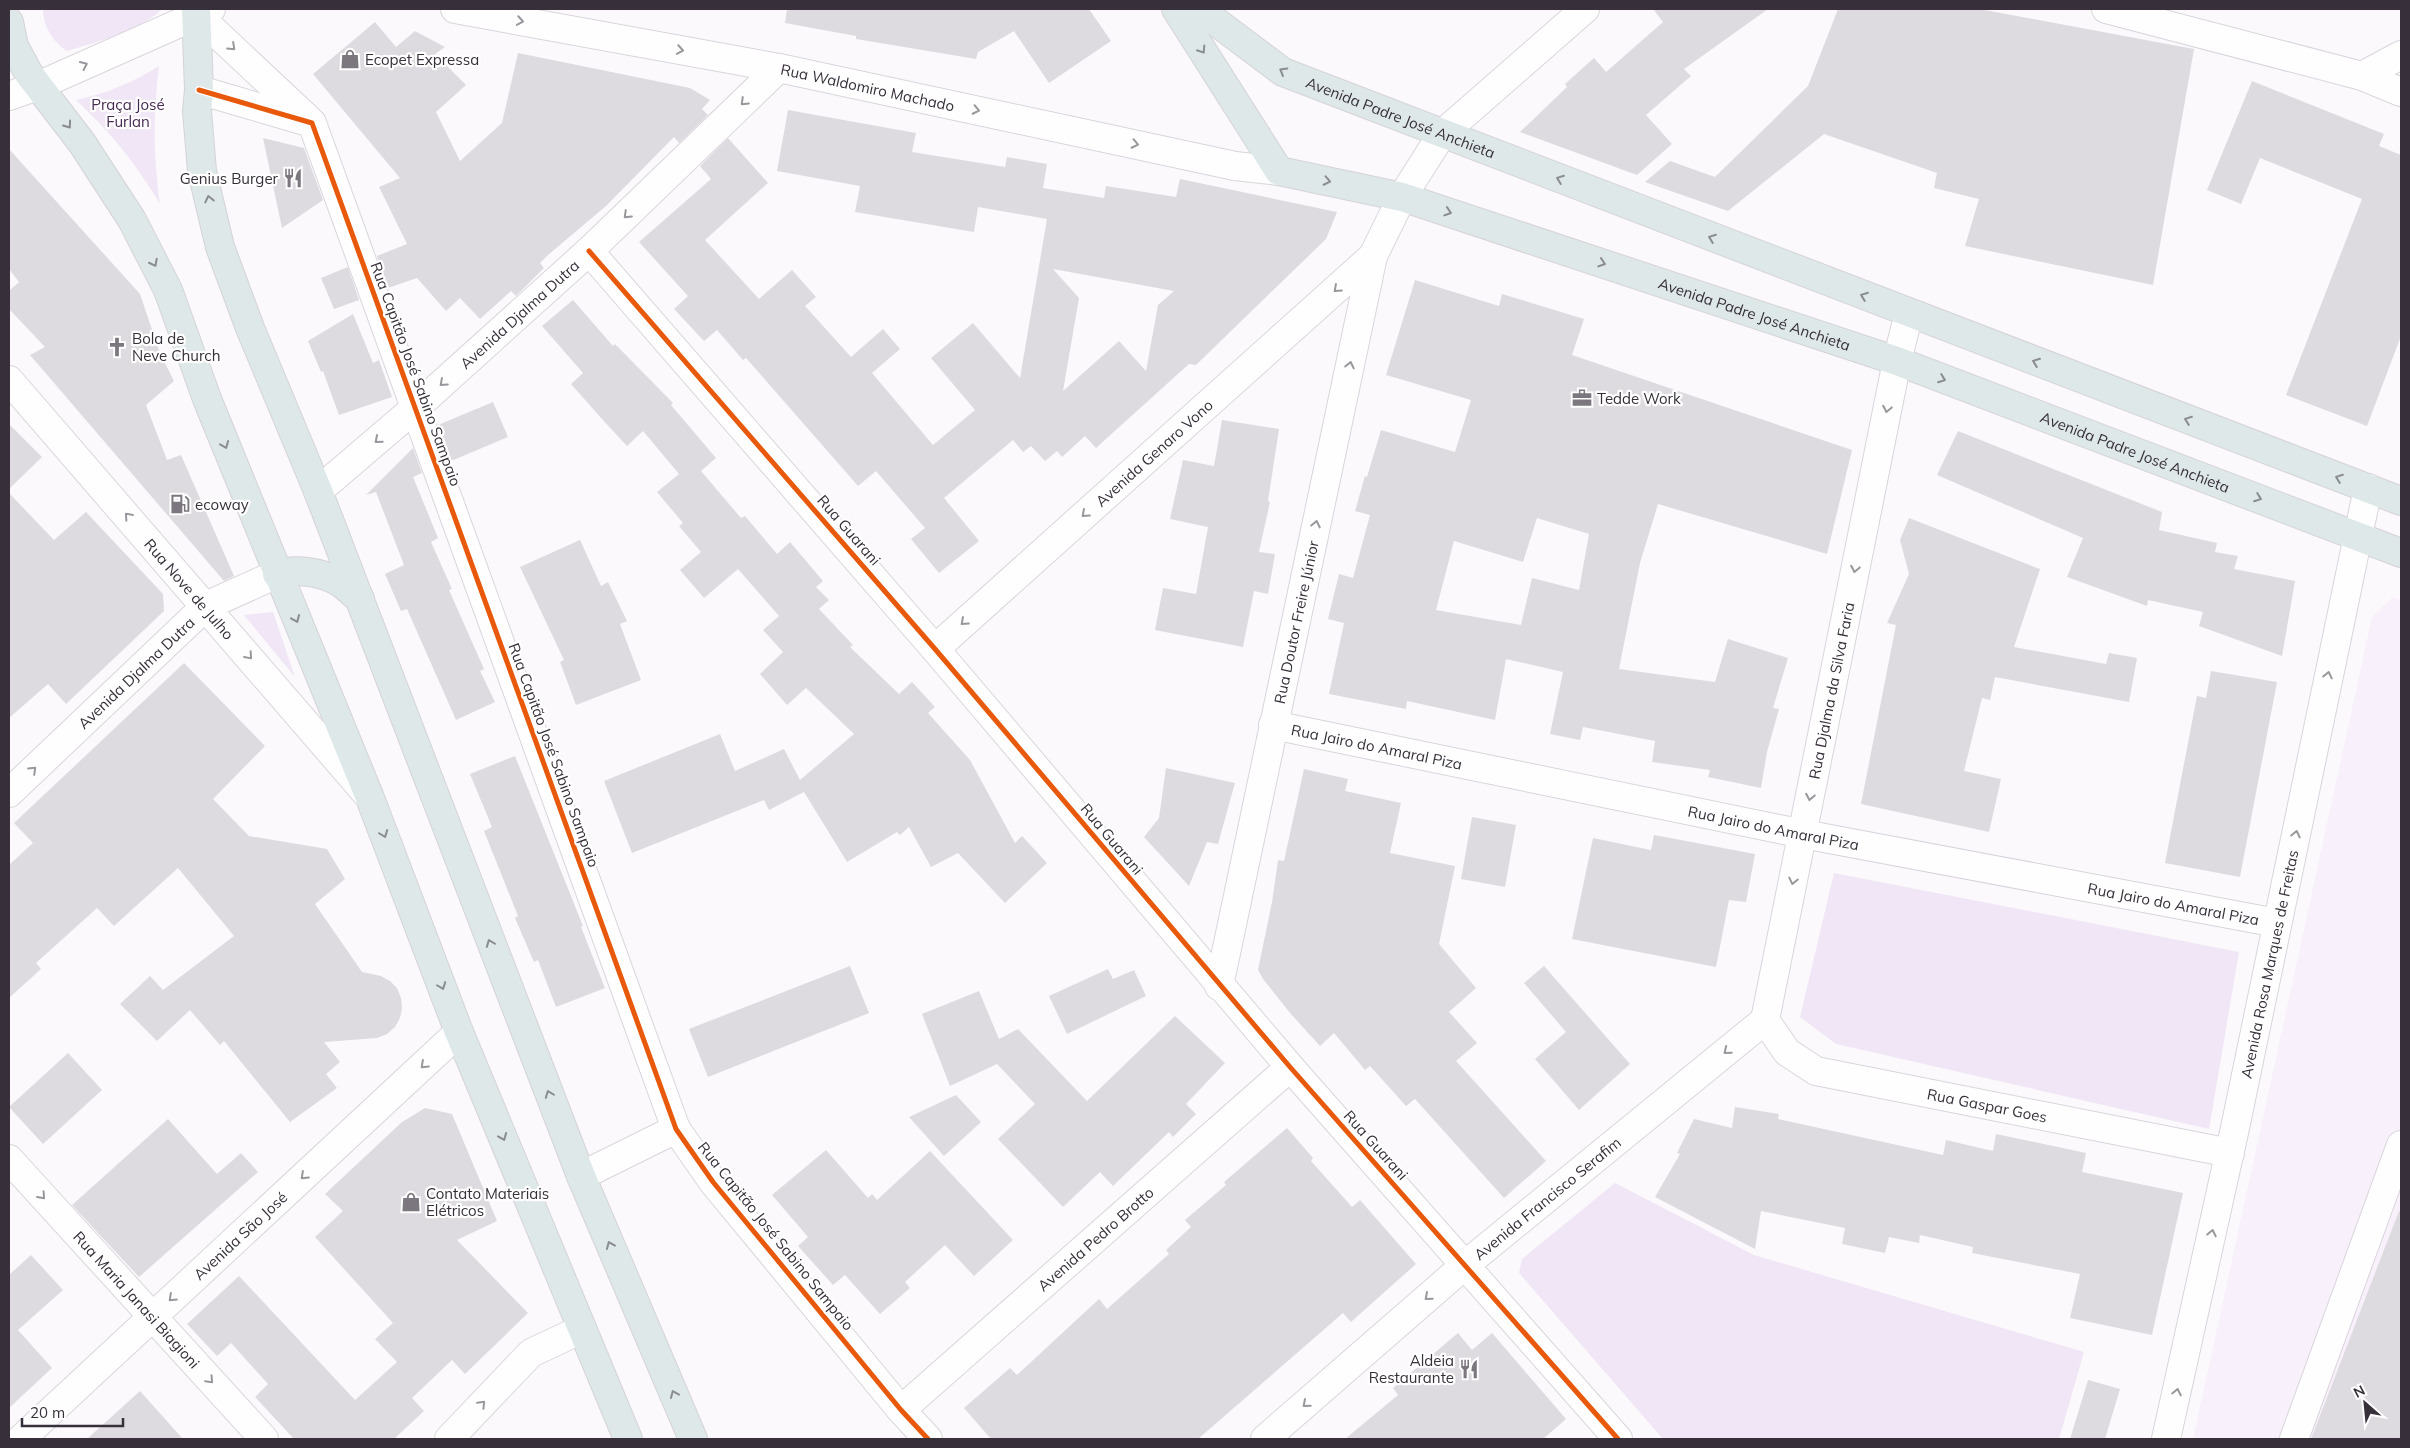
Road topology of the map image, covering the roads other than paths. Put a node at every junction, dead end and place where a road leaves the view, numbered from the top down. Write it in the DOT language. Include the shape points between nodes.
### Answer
graph roads {
  1 [pos="455,9"];
  2 [pos="1176,9"];
  3 [pos="1199,9"];
  4 [pos="1585,9"];
  5 [pos="2106,9"];
  6 [pos="201,10"];
  7 [pos="9,22"];
  8 [pos="2401,55"];
  9 [pos="779,68"];
  10 [pos="2362,76"];
  11 [pos="40,86"];
  12 [pos="199,90"];
  13 [pos="2401,92"];
  14 [pos="9,96"];
  15 [pos="312,123"];
  16 [pos="1442,134"];
  17 [pos="1280,171"];
  18 [pos="1402,197"];
  19 [pos="589,252"];
  20 [pos="1373,256"];
  21 [pos="1909,313"];
  22 [pos="1897,361"];
  23 [pos="9,380"];
  24 [pos="415,408"];
  25 [pos="2368,488"];
  26 [pos="318,491"];
  27 [pos="2401,501"];
  28 [pos="2357,536"];
  29 [pos="2401,553"];
  30 [pos="277,574"];
  31 [pos="360,599"];
  32 [pos="206,606"];
  33 [pos="935,648"];
  34 [pos="1273,725"];
  35 [pos="9,793"];
  36 [pos="370,798"];
  37 [pos="1803,834"];
  38 [pos="2277,924"];
  39 [pos="1219,986"];
  40 [pos="1765,1020"];
  41 [pos="460,1032"];
  42 [pos="1290,1067"];
  43 [pos="676,1129"];
  44 [pos="2401,1145"];
  45 [pos="2230,1152"];
  46 [pos="9,1159"];
  47 [pos="581,1176"];
  48 [pos="1465,1265"];
  49 [pos="151,1316"];
  50 [pos="582,1329"];
  51 [pos="901,1410"];
  52 [pos="21,1439"];
  53 [pos="264,1439"];
  54 [pos="449,1439"];
  55 [pos="628,1439"];
  56 [pos="693,1439"];
  57 [pos="928,1439"];
  58 [pos="1265,1439"];
  59 [pos="1618,1439"];
  60 [pos="2166,1439"];
  61 [pos="2294,1439"];
  1 -- 9 [label="street, Rua Waldomiro Machado, one-way"];
  2 -- 17 [label="main road, one-way"];
  16 -- 3 [label="main road, Avenida Padre José Anchieta, one-way" via="1283,72"];
  4 -- 16 [label="street"];
  5 -- 10 [label="street"];
  11 -- 6 [label="street, one-way"];
  6 -- 12 [label="main road"];
  6 -- 15 [label="street, Rua Capitão José Sabino Sampaio, one-way"];
  7 -- 11 [label="main road" via="14,46 29,74"];
  8 -- 10 [label="street"];
  9 -- 17 [label="street, Rua Waldomiro Machado, one-way" via="1236,166"];
  9 -- 19 [label="street, Avenida Djalma Dutra, one-way"];
  10 -- 13 [label="street"];
  11 -- 14 [label="street"];
  11 -- 30 [label="main road, one-way" via="132,220 168,290 207,399"];
  12 -- 15 [label="street"];
  26 -- 12 [label="main road, one-way" via="220,247 202,171 197,111"];
  15 -- 24 [label="street, Rua Capitão José Sabino Sampaio"];
  16 -- 18 [label="street"];
  21 -- 16 [label="main road, Avenida Padre José Anchieta, one-way"];
  17 -- 18 [label="main road, Avenida Padre José Anchieta, one-way"];
  18 -- 20 [label="street"];
  18 -- 22 [label="main road, Avenida Padre José Anchieta, one-way"];
  19 -- 24 [label="street, Avenida Djalma Dutra, one-way"];
  19 -- 33 [label="street, Rua Guarani"];
  20 -- 33 [label="street, Avenida Genaro Vono, one-way"];
  34 -- 20 [label="street, Rua Doutor Freire Júnior, one-way"];
  21 -- 22 [label="street, Rua Djalma da Silva Faria"];
  25 -- 21 [label="main road, Avenida Padre José Anchieta, one-way"];
  22 -- 28 [label="main road, Avenida Padre José Anchieta, one-way"];
  22 -- 37 [label="street, Rua Djalma da Silva Faria, one-way"];
  32 -- 23 [label="street, Rua Nove de Julho, one-way"];
  24 -- 26 [label="street, Avenida Djalma Dutra, one-way"];
  24 -- 43 [label="street, Rua Capitão José Sabino Sampaio"];
  25 -- 27 [label="main road, Avenida Padre José Anchieta"];
  25 -- 28 [label="street, Avenida Rosa Marques de Freitas"];
  26 -- 31 [label="main road"];
  28 -- 29 [label="main road, Avenida Padre José Anchieta"];
  38 -- 28 [label="street, Avenida Rosa Marques de Freitas, one-way"];
  30 -- 31 [label="main road" via="301,571 324,576 339,582"];
  30 -- 32 [label="street, Avenida Djalma Dutra"];
  30 -- 36 [label="main road, one-way"];
  47 -- 31 [label="main road, one-way"];
  35 -- 32 [label="street, Avenida Djalma Dutra, one-way"];
  32 -- 36 [label="street, Rua Nove de Julho, one-way"];
  33 -- 39 [label="street, Rua Guarani"];
  34 -- 37 [label="street, Rua Jairo do Amaral Piza"];
  34 -- 39 [label="street, Rua Doutor Freire Júnior"];
  36 -- 41 [label="main road, one-way"];
  37 -- 38 [label="street, Rua Jairo do Amaral Piza"];
  37 -- 40 [label="street, Rua Djalma da Silva Faria, one-way"];
  38 -- 45 [label="street, Avenida Rosa Marques de Freitas"];
  39 -- 42 [label="street, Rua Guarani"];
  40 -- 45 [label="street, Rua Gaspar Goes" via="1787,1052 1816,1071"];
  40 -- 48 [label="street, Avenida Francisco Serafim, one-way"];
  41 -- 49 [label="street, Avenida São José, one-way"];
  41 -- 50 [label="main road, one-way"];
  42 -- 48 [label="street, Rua Guarani"];
  42 -- 51 [label="street, Avenida Pedro Brotto"];
  43 -- 47 [label="street"];
  43 -- 51 [label="street, Rua Capitão José Sabino Sampaio" via="713,1182"];
  44 -- 61 [label="street"];
  60 -- 45 [label="street, Avenida Rosa Marques de Freitas, one-way"];
  46 -- 49 [label="street, Rua Maria Janasi Biagioni, one-way"];
  56 -- 47 [label="main road, one-way"];
  48 -- 58 [label="street, Avenida Francisco Serafim, one-way"];
  48 -- 59 [label="street, Rua Guarani"];
  49 -- 52 [label="street, Avenida São José"];
  49 -- 53 [label="street, Rua Maria Janasi Biagioni, one-way"];
  54 -- 50 [label="street, one-way" via="531,1353"];
  50 -- 55 [label="main road"];
  51 -- 57 [label="street, Rua Capitão José Sabino Sampaio"];
}
